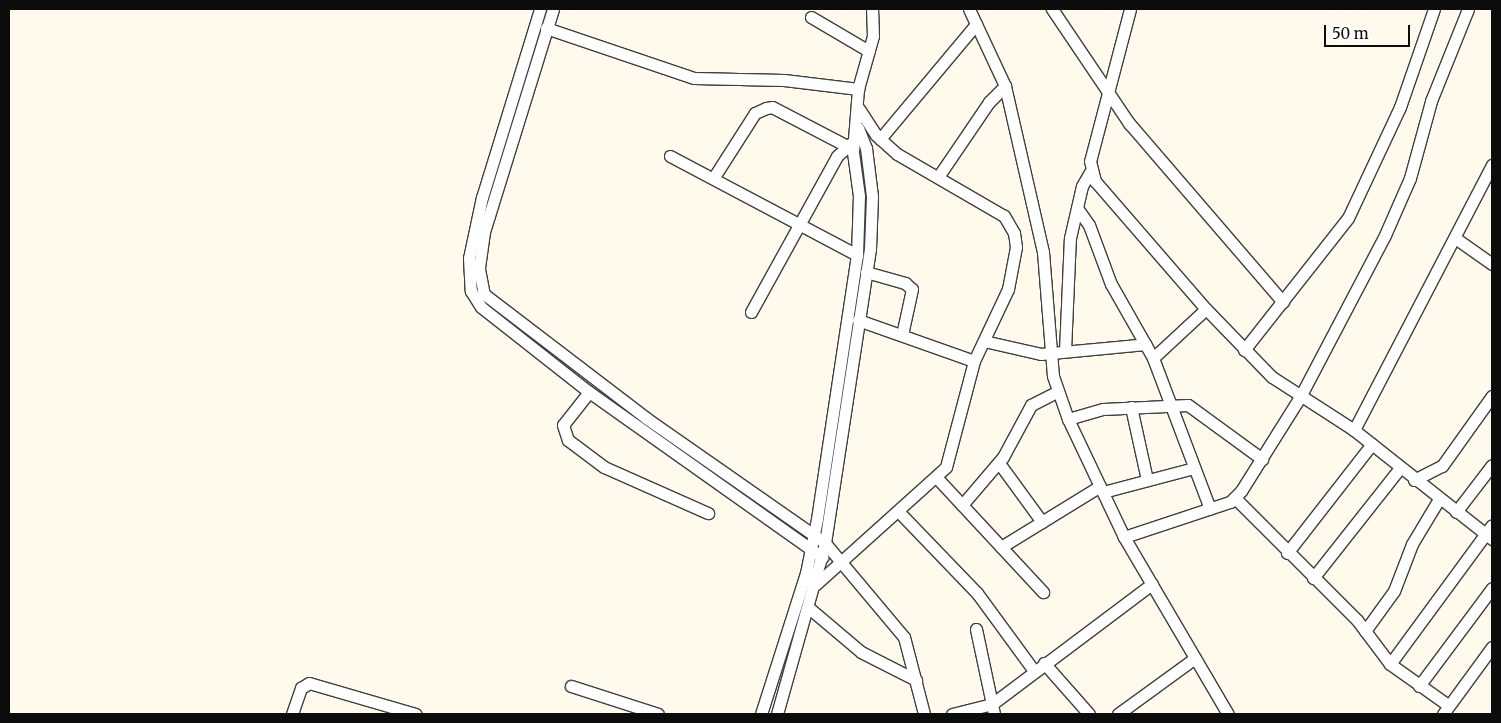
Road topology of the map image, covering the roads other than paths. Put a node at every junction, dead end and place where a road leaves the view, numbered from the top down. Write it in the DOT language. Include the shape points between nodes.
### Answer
graph roads {
  1 [pos="540,9"];
  2 [pos="553,9"];
  3 [pos="872,9"];
  4 [pos="969,9"];
  5 [pos="1052,9"];
  6 [pos="1130,9"];
  7 [pos="1434,9"];
  8 [pos="1468,9"];
  9 [pos="811,16"];
  10 [pos="976,24"];
  11 [pos="546,28"];
  12 [pos="869,51"];
  13 [pos="1005,86"];
  14 [pos="858,89"];
  15 [pos="1109,96"];
  16 [pos="859,109"];
  17 [pos="858,128"];
  18 [pos="880,139"];
  19 [pos="851,143"];
  20 [pos="670,156"];
  21 [pos="1492,165"];
  22 [pos="1090,172"];
  23 [pos="714,177"];
  24 [pos="938,177"];
  25 [pos="1077,208"];
  26 [pos="800,223"];
  27 [pos="1455,238"];
  28 [pos="857,254"];
  29 [pos="1492,264"];
  30 [pos="866,272"];
  31 [pos="1283,302"];
  32 [pos="1206,309"];
  33 [pos="751,312"];
  34 [pos="858,320"];
  35 [pos="902,335"];
  36 [pos="984,341"];
  37 [pos="1146,344"];
  38 [pos="1244,350"];
  39 [pos="1065,351"];
  40 [pos="1049,352"];
  41 [pos="1153,358"];
  42 [pos="974,361"];
  43 [pos="1058,390"];
  44 [pos="589,392"];
  45 [pos="1492,396"];
  46 [pos="1300,397"];
  47 [pos="1169,406"];
  48 [pos="1131,407"];
  49 [pos="1068,419"];
  50 [pos="1354,430"];
  51 [pos="1372,444"];
  52 [pos="1262,459"];
  53 [pos="999,463"];
  54 [pos="1492,465"];
  55 [pos="1194,468"];
  56 [pos="1400,468"];
  57 [pos="937,478"];
  58 [pos="1147,480"];
  59 [pos="1414,480"];
  60 [pos="1102,489"];
  61 [pos="1235,498"];
  62 [pos="1439,499"];
  63 [pos="962,505"];
  64 [pos="1210,509"];
  65 [pos="898,511"];
  66 [pos="1456,512"];
  67 [pos="708,513"];
  68 [pos="1042,522"];
  69 [pos="1490,533"];
  70 [pos="814,534"];
  71 [pos="1124,537"];
  72 [pos="825,543"];
  73 [pos="1001,546"];
  74 [pos="811,550"];
  75 [pos="1287,553"];
  76 [pos="822,557"];
  77 [pos="844,562"];
  78 [pos="1313,578"];
  79 [pos="1152,584"];
  80 [pos="815,585"];
  81 [pos="1492,588"];
  82 [pos="1044,592"];
  83 [pos="809,608"];
  84 [pos="976,630"];
  85 [pos="1365,631"];
  86 [pos="1492,647"];
  87 [pos="1195,658"];
  88 [pos="1390,664"];
  89 [pos="1039,667"];
  90 [pos="916,680"];
  91 [pos="571,686"];
  92 [pos="1420,686"];
  93 [pos="993,709"];
  94 [pos="1445,710"];
  95 [pos="398,712"];
  96 [pos="292,714"];
  97 [pos="416,714"];
  98 [pos="658,714"];
  99 [pos="761,714"];
  100 [pos="777,714"];
  101 [pos="924,714"];
  102 [pos="952,714"];
  103 [pos="1089,714"];
  104 [pos="1118,714"];
  105 [pos="1228,714"];
  1 -- 44 [label="street" via="482,197 469,258 471,291 480,307"];
  2 -- 11 [label="street"];
  3 -- 12 [label="street"];
  4 -- 10 [label="street"];
  5 -- 15 [label="street"];
  6 -- 15 [label="street"];
  7 -- 31 [label="street" via="1420,57 1362,194 1348,218"];
  8 -- 46 [label="street" via="1431,101 1410,178 1385,235"];
  9 -- 12 [label="street"];
  10 -- 13 [label="street"];
  10 -- 18 [label="street"];
  11 -- 14 [label="street" via="694,78 790,80"];
  11 -- 70 [label="street" via="484,232 479,269 484,294 646,418"];
  12 -- 14 [label="street"];
  13 -- 24 [label="street" via="989,102"];
  13 -- 40 [label="street" via="1043,252"];
  14 -- 16 [label="street"];
  15 -- 22 [label="street"];
  15 -- 31 [label="street"];
  16 -- 17 [label="street"];
  16 -- 18 [label="street"];
  17 -- 19 [label="street"];
  17 -- 30 [label="street" via="866,148 872,196"];
  18 -- 24 [label="street" via="897,154"];
  19 -- 23 [label="street" via="772,107 766,108 756,113"];
  19 -- 26 [label="street" via="837,156"];
  19 -- 28 [label="street"];
  20 -- 23 [label="street"];
  21 -- 27 [label="street"];
  22 -- 25 [label="street"];
  22 -- 32 [label="street"];
  23 -- 26 [label="street"];
  24 -- 36 [label="street" via="991,206 1004,216 1014,233 1014,270"];
  25 -- 37 [label="street" via="1089,225 1111,284"];
  25 -- 39 [label="street" via="1068,255"];
  26 -- 28 [label="street"];
  26 -- 33 [label="street"];
  27 -- 29 [label="street"];
  27 -- 50 [label="street"];
  28 -- 70 [label="street"];
  30 -- 34 [label="street"];
  30 -- 35 [label="street" via="905,283 912,289"];
  31 -- 38 [label="street"];
  32 -- 38 [label="street"];
  32 -- 41 [label="street"];
  34 -- 35 [label="street"];
  34 -- 72 [label="street"];
  35 -- 42 [label="street"];
  36 -- 40 [label="street" via="1031,353"];
  36 -- 42 [label="street"];
  37 -- 39 [label="street"];
  37 -- 41 [label="street"];
  38 -- 46 [label="street"];
  39 -- 40 [label="street"];
  40 -- 43 [label="street"];
  41 -- 47 [label="street"];
  42 -- 57 [label="street" via="951,457"];
  43 -- 49 [label="street"];
  43 -- 53 [label="street" via="1031,405"];
  44 -- 67 [label="street" via="563,425 568,440 604,467"];
  44 -- 74 [label="street"];
  45 -- 59 [label="street" via="1442,466"];
  46 -- 50 [label="street"];
  46 -- 52 [label="street"];
  47 -- 48 [label="street"];
  47 -- 52 [label="street" via="1193,407"];
  47 -- 55 [label="street"];
  48 -- 49 [label="street" via="1102,409"];
  48 -- 58 [label="street"];
  49 -- 60 [label="street"];
  50 -- 51 [label="street"];
  51 -- 56 [label="street"];
  51 -- 75 [label="street"];
  52 -- 61 [label="street"];
  53 -- 63 [label="street"];
  53 -- 68 [label="street"];
  54 -- 66 [label="street"];
  55 -- 58 [label="street"];
  55 -- 64 [label="street"];
  56 -- 59 [label="street"];
  56 -- 78 [label="street"];
  57 -- 63 [label="street"];
  57 -- 65 [label="street"];
  58 -- 60 [label="street"];
  59 -- 62 [label="street"];
  60 -- 68 [label="street"];
  60 -- 71 [label="street"];
  61 -- 64 [label="street"];
  61 -- 75 [label="street"];
  62 -- 66 [label="street"];
  62 -- 85 [label="street" via="1412,544 1394,590"];
  63 -- 73 [label="street"];
  64 -- 71 [label="street"];
  65 -- 77 [label="street"];
  65 -- 89 [label="street" via="977,593"];
  66 -- 69 [label="street"];
  68 -- 73 [label="street"];
  69 -- 88 [label="street"];
  70 -- 72 [label="street"];
  70 -- 74 [label="street"];
  71 -- 79 [label="street"];
  72 -- 76 [label="street"];
  72 -- 77 [label="street"];
  73 -- 82 [label="street"];
  74 -- 76 [label="street"];
  74 -- 99 [label="street"];
  75 -- 78 [label="street"];
  76 -- 80 [label="street"];
  77 -- 80 [label="street"];
  77 -- 90 [label="street" via="904,636"];
  78 -- 85 [label="street"];
  79 -- 87 [label="street"];
  79 -- 89 [label="street"];
  80 -- 83 [label="street"];
  81 -- 92 [label="street"];
  83 -- 90 [label="street" via="861,652"];
  83 -- 100 [label="street"];
  84 -- 93 [label="street"];
  85 -- 88 [label="street"];
  86 -- 94 [label="street"];
  87 -- 104 [label="street"];
  87 -- 105 [label="street"];
  88 -- 92 [label="street"];
  89 -- 93 [label="street"];
  89 -- 103 [label="street"];
  90 -- 101 [label="street"];
  91 -- 98 [label="street"];
  92 -- 94 [label="street"];
  93 -- 102 [label="street"];
  95 -- 96 [label="street" via="309,683 301,688"];
  95 -- 97 [label="street"];
}
